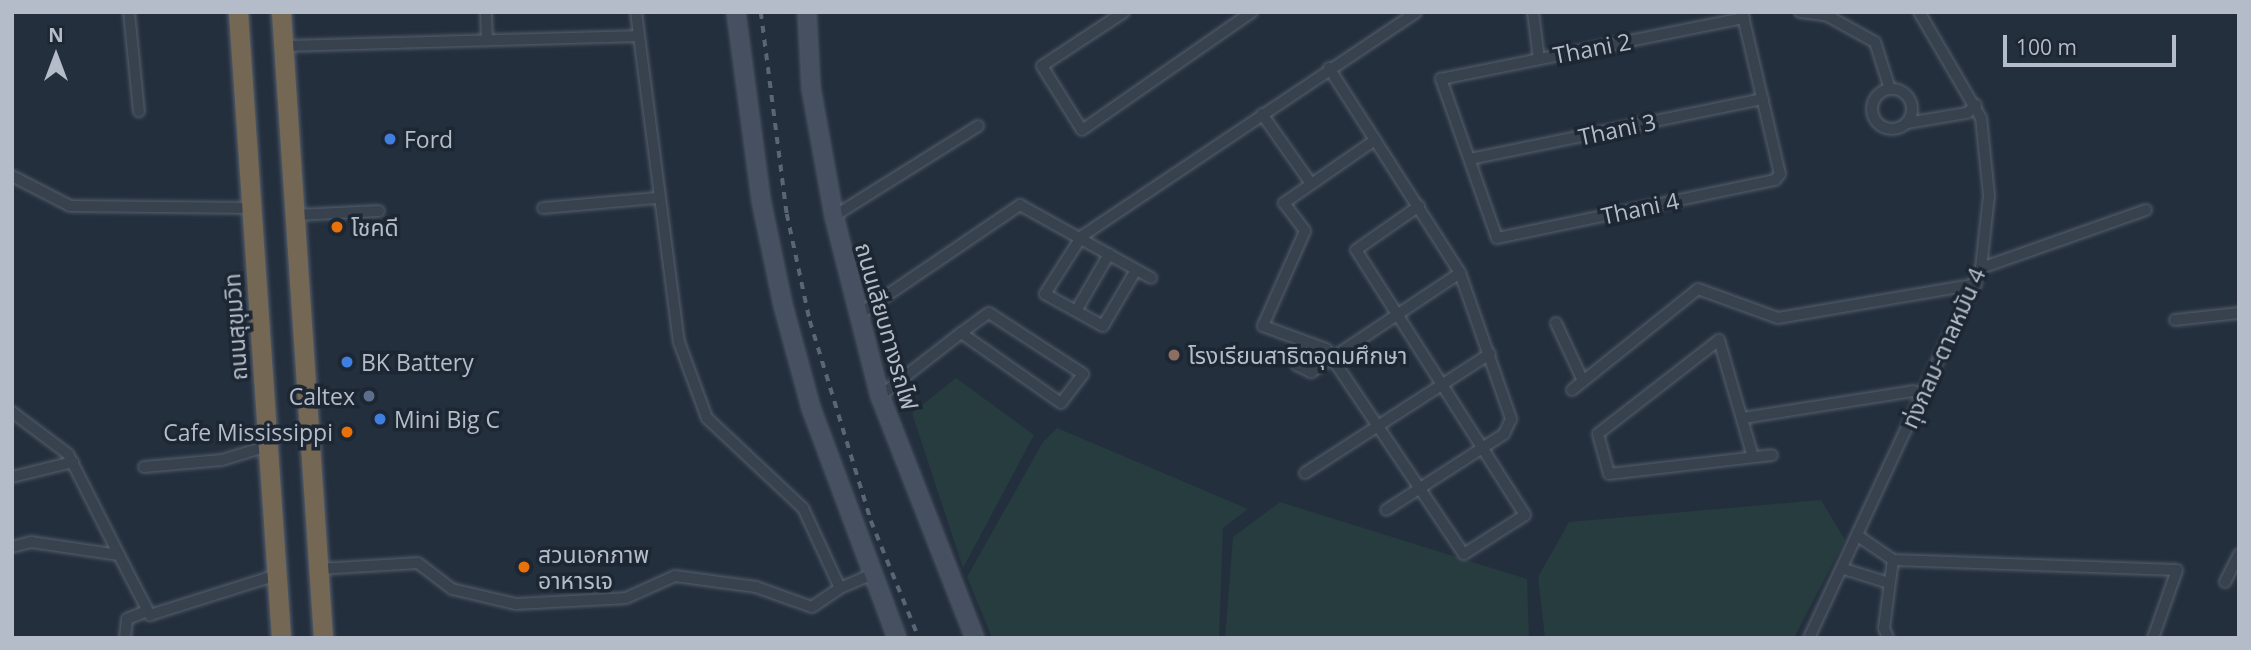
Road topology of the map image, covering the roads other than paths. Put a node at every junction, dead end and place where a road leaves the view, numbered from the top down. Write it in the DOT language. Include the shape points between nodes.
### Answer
graph roads {
  1 [pos="129,12"];
  2 [pos="238,12"];
  3 [pos="281,12"];
  4 [pos="486,12"];
  5 [pos="636,12"];
  6 [pos="736,12"];
  7 [pos="807,12"];
  8 [pos="1124,12"];
  9 [pos="1252,12"];
  10 [pos="1416,12"];
  11 [pos="1533,12"];
  12 [pos="1800,12"];
  13 [pos="1919,12"];
  14 [pos="1743,15"];
  15 [pos="636,36"];
  16 [pos="487,40"];
  17 [pos="283,46"];
  18 [pos="1539,59"];
  19 [pos="1329,68"];
  20 [pos="1890,89"];
  21 [pos="1763,99"];
  22 [pos="1976,105"];
  23 [pos="139,112"];
  24 [pos="1262,114"];
  25 [pos="1907,123"];
  26 [pos="978,126"];
  27 [pos="1374,140"];
  28 [pos="1470,159"];
  29 [pos="12,176"];
  30 [pos="1310,182"];
  31 [pos="657,198"];
  32 [pos="1419,206"];
  33 [pos="251,208"];
  34 [pos="543,208"];
  35 [pos="2146,210"];
  36 [pos="379,211"];
  37 [pos="295,215"];
  38 [pos="834,216"];
  39 [pos="1082,236"];
  40 [pos="1110,254"];
  41 [pos="1981,268"];
  42 [pos="1136,270"];
  43 [pos="1461,273"];
  44 [pos="1151,278"];
  45 [pos="1976,284"];
  46 [pos="1076,310"];
  47 [pos="2239,313"];
  48 [pos="858,315"];
  49 [pos="1396,315"];
  50 [pos="2175,320"];
  51 [pos="1556,323"];
  52 [pos="1634,324"];
  53 [pos="961,333"];
  54 [pos="1640,336"];
  55 [pos="1302,342"];
  56 [pos="1490,354"];
  57 [pos="1329,359"];
  58 [pos="1583,381"];
  59 [pos="1439,383"];
  60 [pos="1572,390"];
  61 [pos="1924,395"];
  62 [pos="880,396"];
  63 [pos="12,412"];
  64 [pos="1743,418"];
  65 [pos="1374,425"];
  66 [pos="268,446"];
  67 [pos="1484,449"];
  68 [pos="1772,455"];
  69 [pos="1753,457"];
  70 [pos="73,462"];
  71 [pos="144,467"];
  72 [pos="1305,473"];
  73 [pos="12,477"];
  74 [pos="1419,492"];
  75 [pos="1386,510"];
  76 [pos="1858,536"];
  77 [pos="12,547"];
  78 [pos="2239,554"];
  79 [pos="119,555"];
  80 [pos="1893,560"];
  81 [pos="319,569"];
  82 [pos="1844,569"];
  83 [pos="277,575"];
  84 [pos="871,575"];
  85 [pos="2225,582"];
  86 [pos="1889,583"];
  87 [pos="840,588"];
  88 [pos="144,612"];
  89 [pos="125,638"];
  90 [pos="281,638"];
  91 [pos="323,638"];
  92 [pos="897,638"];
  93 [pos="975,638"];
  94 [pos="1809,638"];
  95 [pos="1888,638"];
  96 [pos="2152,638"];
  1 -- 23 [label="street"];
  2 -- 33 [label="highway, ถนนสุขุมวิท"];
  3 -- 17 [label="highway"];
  4 -- 16 [label="street"];
  5 -- 15 [label="street"];
  6 -- 84 [label="street" via="761,200 783,304 811,408"];
  7 -- 38 [label="street, ถนนเลียบทางรถไฟ" via="811,88"];
  8 -- 9 [label="street" via="1042,66 1082,130"];
  10 -- 19 [label="street"];
  11 -- 18 [label="street"];
  12 -- 20 [label="street" via="1826,15 1875,42"];
  13 -- 22 [label="street, ทุ่งกลม-ตาลหมัน 4"];
  14 -- 18 [label="street, Thani 2"];
  14 -- 21 [label="street"];
  15 -- 16 [label="street"];
  15 -- 31 [label="street"];
  16 -- 17 [label="street"];
  17 -- 37 [label="highway"];
  18 -- 28 [label="street, Thani 2" via="1441,79"];
  19 -- 24 [label="street"];
  19 -- 27 [label="street"];
  20 -- 25 [label="street" via="1909,99"];
  20 -- 25 [label="street" via="1876,98 1875,119 1894,129"];
  21 -- 28 [label="street, Thani 3"];
  21 -- 28 [label="street, Thani 4" via="1780,174 1775,180 1497,238"];
  22 -- 25 [label="street" via="1966,113"];
  22 -- 41 [label="street, ทุ่งกลม-ตาลหมัน 4" via="1988,152 1989,195"];
  24 -- 30 [label="street"];
  24 -- 39 [label="street"];
  26 -- 38 [label="street"];
  27 -- 30 [label="street"];
  27 -- 32 [label="street"];
  29 -- 33 [label="street" via="70,206"];
  30 -- 55 [label="street" via="1284,203 1306,231 1263,326"];
  31 -- 34 [label="street"];
  31 -- 87 [label="street" via="679,342 707,418 803,508"];
  32 -- 43 [label="street"];
  32 -- 49 [label="street" via="1356,250"];
  33 -- 66 [label="highway, ถนนสุขุมวิท"];
  35 -- 41 [label="street"];
  36 -- 37 [label="street"];
  37 -- 81 [label="highway"];
  38 -- 48 [label="street, ถนนเลียบทางรถไฟ"];
  39 -- 40 [label="street"];
  39 -- 46 [label="street" via="1045,294"];
  39 -- 48 [label="street" via="1020,205"];
  40 -- 42 [label="street"];
  40 -- 46 [label="street"];
  41 -- 45 [label="street, ทุ่งกลม-ตาลหมัน 4"];
  42 -- 44 [label="street"];
  42 -- 46 [label="street" via="1103,326"];
  43 -- 49 [label="street"];
  43 -- 56 [label="street"];
  45 -- 54 [label="street" via="1778,318 1699,289"];
  45 -- 61 [label="street, ทุ่งกลม-ตาลหมัน 4"];
  47 -- 50 [label="street"];
  48 -- 62 [label="street, ถนนเลียบทางรถไฟ"];
  49 -- 57 [label="street"];
  49 -- 59 [label="street"];
  51 -- 58 [label="street"];
  52 -- 54 [label="street"];
  53 -- 53 [label="street" via="998,314 1083,374 1061,403"];
  53 -- 62 [label="street"];
  54 -- 58 [label="street"];
  55 -- 57 [label="street" via="1326,349"];
  55 -- 57 [label="street" via="1297,365 1311,372"];
  56 -- 59 [label="street"];
  56 -- 67 [label="street" via="1511,424"];
  57 -- 65 [label="street"];
  58 -- 60 [label="street"];
  59 -- 65 [label="street"];
  59 -- 67 [label="street"];
  61 -- 64 [label="street" via="1913,391"];
  61 -- 76 [label="street, ทุ่งกลม-ตาลหมัน 4"];
  62 -- 93 [label="street, ถนนเลียบทางรถไฟ"];
  63 -- 70 [label="street"];
  64 -- 69 [label="street"];
  64 -- 69 [label="street" via="1719,340 1598,434 1609,474"];
  65 -- 72 [label="street"];
  65 -- 74 [label="street"];
  66 -- 71 [label="street" via="222,460"];
  66 -- 83 [label="highway, ถนนสุขุมวิท"];
  67 -- 74 [label="street"];
  67 -- 74 [label="street" via="1525,515 1464,554"];
  68 -- 69 [label="street"];
  70 -- 73 [label="street"];
  70 -- 79 [label="street"];
  74 -- 75 [label="street"];
  76 -- 80 [label="street"];
  76 -- 82 [label="street, ทุ่งกลม-ตาลหมัน 4"];
  77 -- 79 [label="street" via="31,542"];
  78 -- 85 [label="street"];
  79 -- 88 [label="street"];
  80 -- 86 [label="street"];
  80 -- 96 [label="street" via="2177,570"];
  81 -- 87 [label="street" via="418,562 452,589 516,604 626,598 675,576 756,587 812,607"];
  81 -- 91 [label="highway"];
  82 -- 86 [label="street"];
  82 -- 94 [label="street, ทุ่งกลม-ตาลหมัน 4"];
  83 -- 88 [label="street" via="169,613"];
  83 -- 90 [label="highway, ถนนสุขุมวิท"];
  84 -- 87 [label="street"];
  84 -- 92 [label="street"];
  86 -- 95 [label="street"];
  88 -- 89 [label="street" via="127,619"];
}
